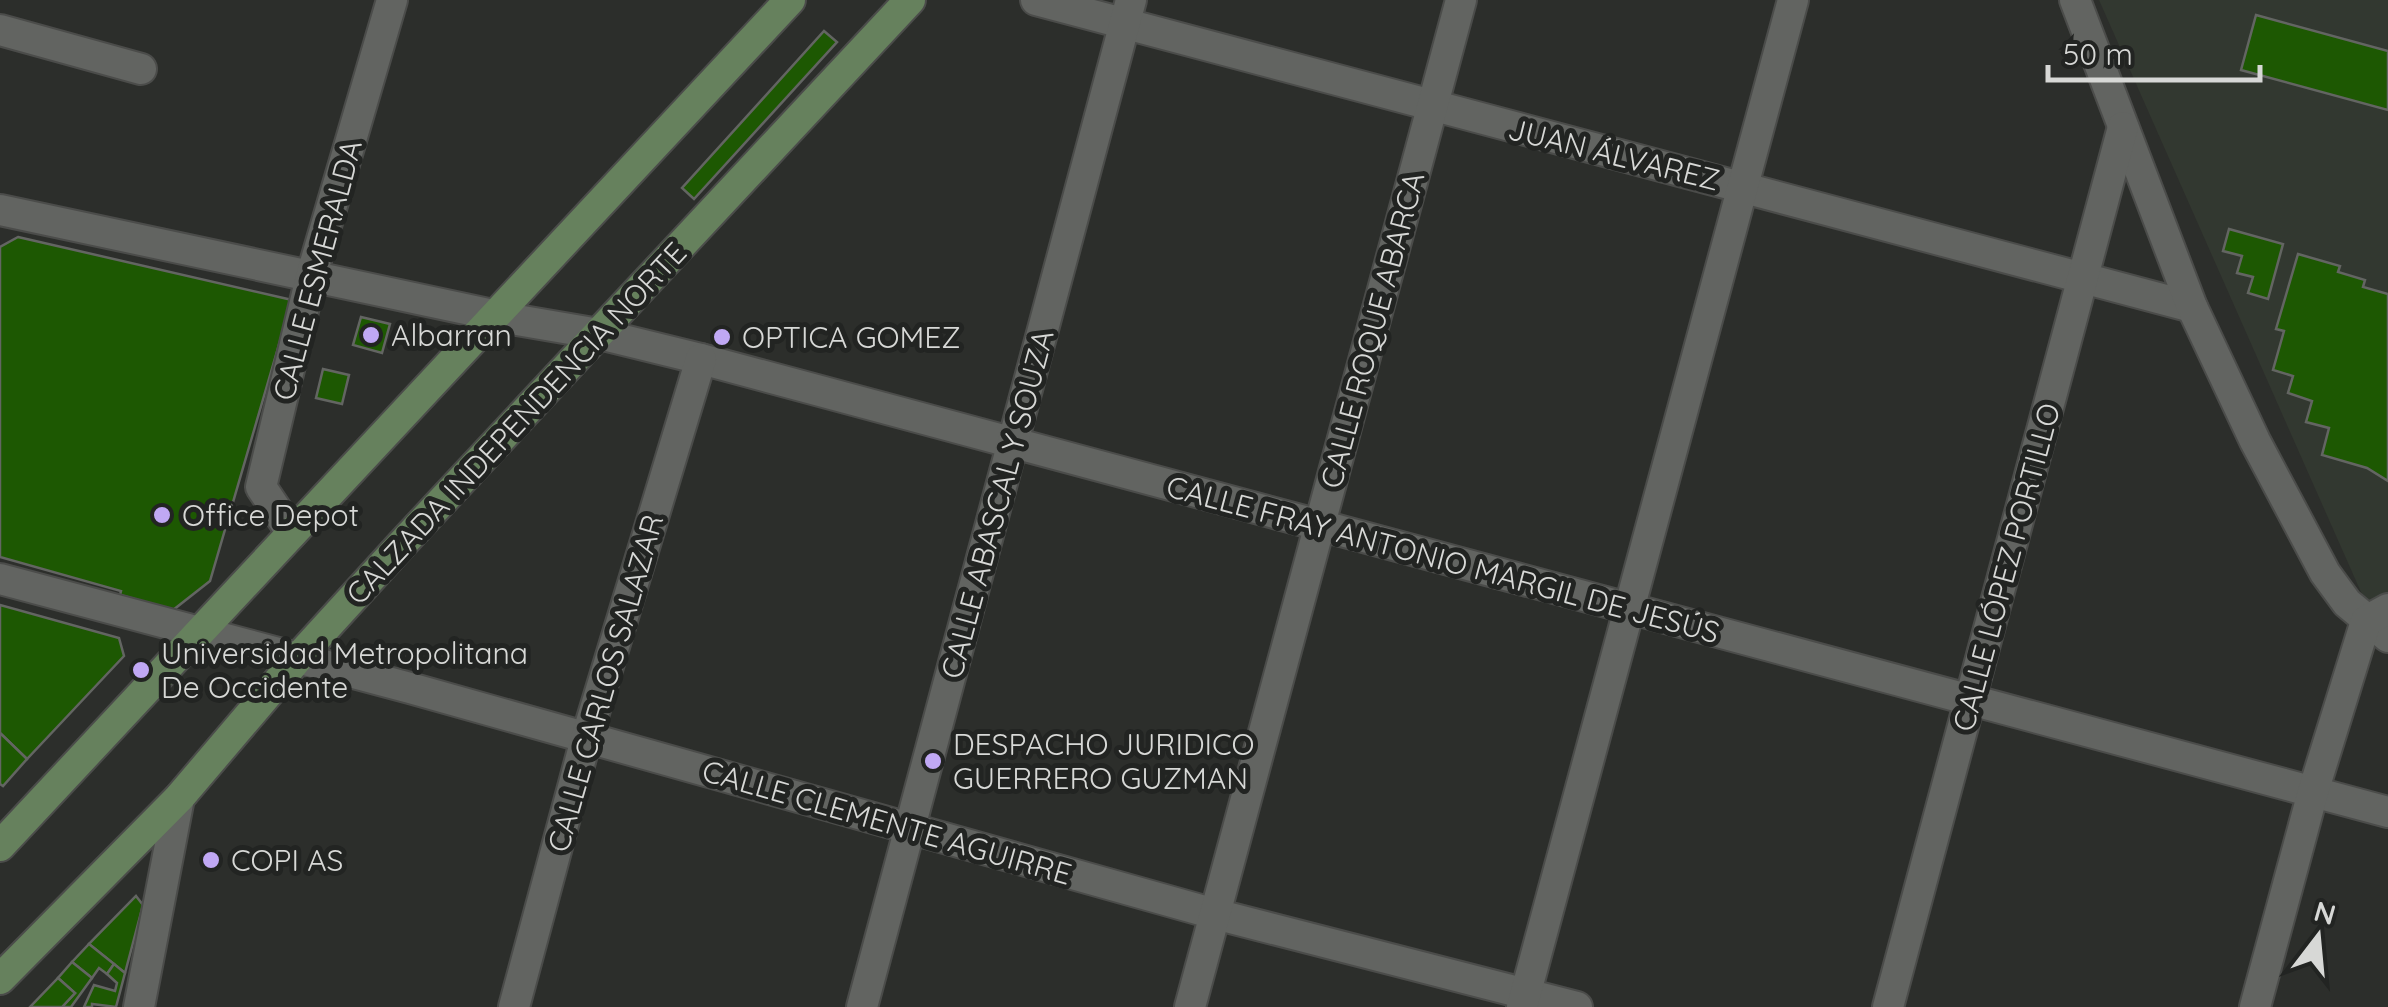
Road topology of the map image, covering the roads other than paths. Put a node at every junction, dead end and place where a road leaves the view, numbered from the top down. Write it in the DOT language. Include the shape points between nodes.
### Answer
graph roads {
  1 [pos="392,0"];
  2 [pos="790,0"];
  3 [pos="910,0"];
  4 [pos="1036,0"];
  5 [pos="1461,0"];
  6 [pos="1793,0"];
  7 [pos="2075,0"];
  8 [pos="1128,12"];
  9 [pos="0,30"];
  10 [pos="141,69"];
  11 [pos="1432,108"];
  12 [pos="2123,128"];
  13 [pos="1742,187"];
  14 [pos="0,210"];
  15 [pos="312,278"];
  16 [pos="2083,278"];
  17 [pos="2192,307"];
  18 [pos="496,316"];
  19 [pos="599,334"];
  20 [pos="701,359"];
  21 [pos="1012,443"];
  22 [pos="1320,526"];
  23 [pos="292,533"];
  24 [pos="0,580"];
  25 [pos="1630,609"];
  26 [pos="2381,622"];
  27 [pos="198,634"];
  28 [pos="298,658"];
  29 [pos="1970,700"];
  30 [pos="586,739"];
  31 [pos="2313,792"];
  32 [pos="179,798"];
  33 [pos="2388,812"];
  34 [pos="911,826"];
  35 [pos="0,846"];
  36 [pos="1216,914"];
  37 [pos="0,979"];
  38 [pos="1524,1000"];
  39 [pos="139,1007"];
  40 [pos="514,1007"];
  41 [pos="862,1007"];
  42 [pos="1190,1007"];
  43 [pos="1577,1007"];
  44 [pos="1888,1007"];
  45 [pos="2256,1007"];
  1 -- 15 [label="street, CALLE ESMERALDA"];
  2 -- 18 [label="main road"];
  3 -- 19 [label="main road, CALZADA INDEPENDENCIA NORTE"];
  4 -- 8 [label="street, JUAN ÁLVAREZ"];
  5 -- 11 [label="street, CALLE ROQUE ABARCA"];
  6 -- 13 [label="street"];
  7 -- 12 [label="street"];
  8 -- 11 [label="street, JUAN ÁLVAREZ"];
  8 -- 21 [label="street, CALLE ABASCAL Y SOUZA"];
  9 -- 10 [label="street"];
  11 -- 13 [label="street, JUAN ÁLVAREZ"];
  11 -- 22 [label="street, CALLE ROQUE ABARCA"];
  12 -- 16 [label="street, CALLE LÓPEZ PORTILLO"];
  12 -- 17 [label="street"];
  13 -- 16 [label="street, JUAN ÁLVAREZ"];
  13 -- 25 [label="street"];
  14 -- 15 [label="street, CALLE FRAY ANTONIO MARGIL DE JESÚS"];
  15 -- 18 [label="street, CALLE FRAY ANTONIO MARGIL DE JESÚS"];
  15 -- 23 [label="street, CALLE ESMERALDA" via="261,487"];
  16 -- 17 [label="street, JUAN ÁLVAREZ"];
  16 -- 29 [label="street, CALLE LÓPEZ PORTILLO"];
  17 -- 26 [label="street" via="2325,573 2346,603"];
  18 -- 19 [label="street, CALLE FRAY ANTONIO MARGIL DE JESÚS"];
  18 -- 23 [label="main road"];
  19 -- 20 [label="street, CALLE FRAY ANTONIO MARGIL DE JESÚS"];
  19 -- 28 [label="main road, CALZADA INDEPENDENCIA NORTE"];
  20 -- 21 [label="street, CALLE FRAY ANTONIO MARGIL DE JESÚS"];
  20 -- 30 [label="street, CALLE CARLOS SALAZAR"];
  21 -- 22 [label="street, CALLE FRAY ANTONIO MARGIL DE JESÚS"];
  21 -- 34 [label="street, CALLE ABASCAL Y SOUZA"];
  22 -- 25 [label="street, CALLE FRAY ANTONIO MARGIL DE JESÚS"];
  22 -- 36 [label="street, CALLE ROQUE ABARCA"];
  23 -- 27 [label="main road"];
  24 -- 27 [label="street, CALLE CLEMENTE AGUIRRE"];
  25 -- 29 [label="street, CALLE FRAY ANTONIO MARGIL DE JESÚS"];
  25 -- 38 [label="street"];
  26 -- 31 [label="street"];
  27 -- 28 [label="street, CALLE CLEMENTE AGUIRRE"];
  27 -- 35 [label="main road"];
  28 -- 30 [label="street, CALLE CLEMENTE AGUIRRE"];
  28 -- 32 [label="main road, CALZADA INDEPENDENCIA NORTE"];
  29 -- 31 [label="street, CALLE FRAY ANTONIO MARGIL DE JESÚS"];
  29 -- 44 [label="street, CALLE LÓPEZ PORTILLO"];
  30 -- 34 [label="street, CALLE CLEMENTE AGUIRRE"];
  30 -- 40 [label="street, CALLE CARLOS SALAZAR"];
  31 -- 33 [label="street, CALLE FRAY ANTONIO MARGIL DE JESÚS"];
  31 -- 45 [label="street"];
  32 -- 37 [label="main road, CALZADA INDEPENDENCIA NORTE"];
  32 -- 39 [label="street"];
  34 -- 36 [label="street, CALLE CLEMENTE AGUIRRE"];
  34 -- 41 [label="street, CALLE ABASCAL Y SOUZA"];
  36 -- 38 [label="street, CALLE CLEMENTE AGUIRRE"];
  36 -- 42 [label="street, CALLE ROQUE ABARCA"];
  38 -- 43 [label="street, CALLE CLEMENTE AGUIRRE"];
}
